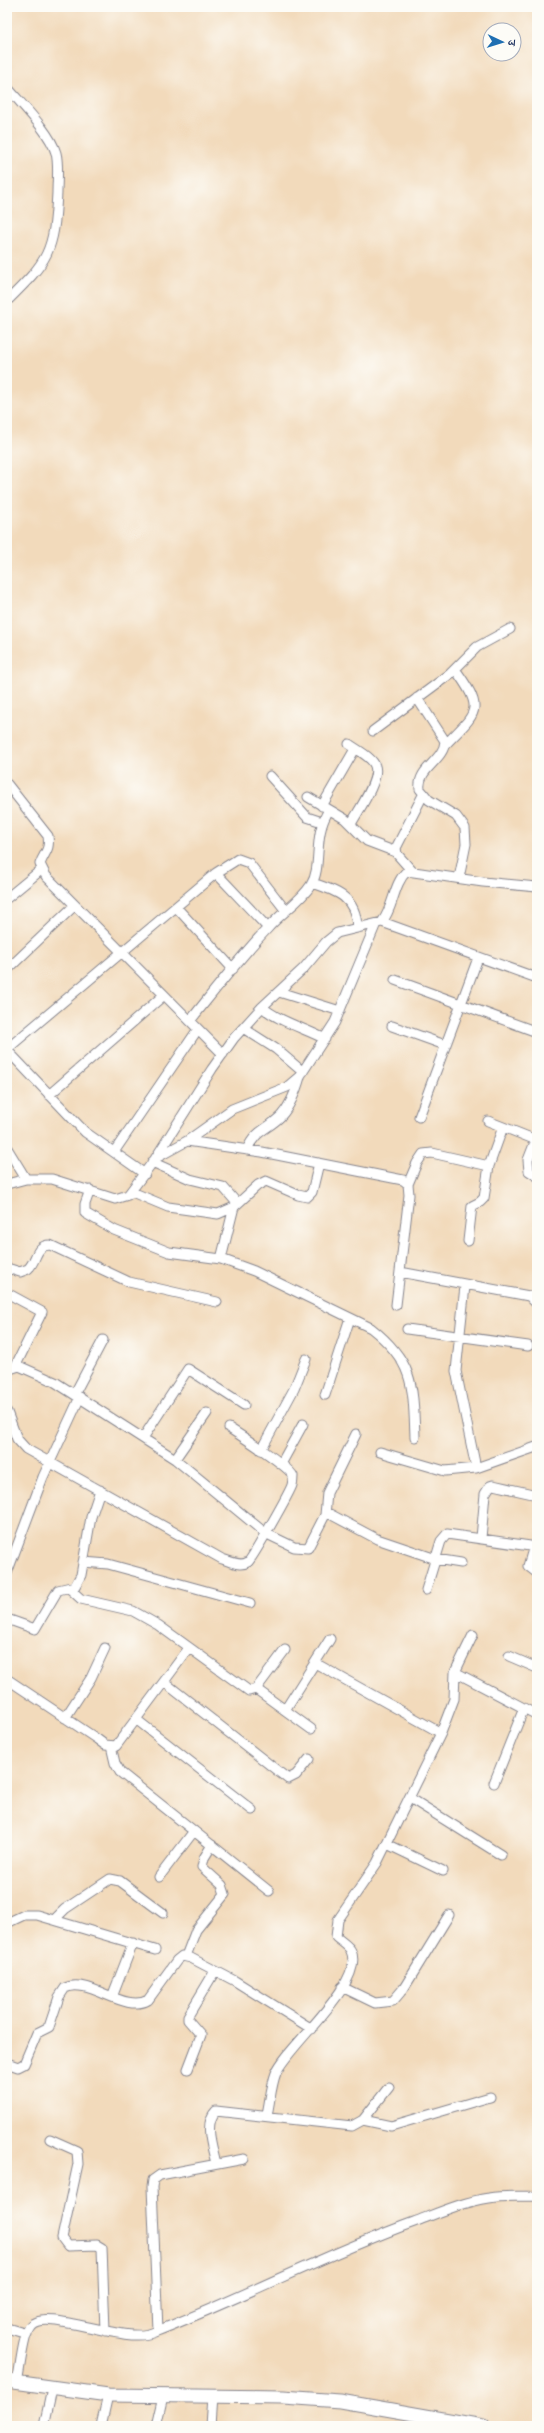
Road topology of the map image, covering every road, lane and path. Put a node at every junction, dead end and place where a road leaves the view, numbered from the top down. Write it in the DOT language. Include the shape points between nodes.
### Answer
graph roads {
  1 [pos="7,87"];
  2 [pos="7,301"];
  3 [pos="510,629"];
  4 [pos="455,669"];
  5 [pos="417,698"];
  6 [pos="373,731"];
  7 [pos="445,745"];
  8 [pos="270,776"];
  9 [pos="7,784"];
  10 [pos="423,795"];
  11 [pos="308,797"];
  12 [pos="326,808"];
  13 [pos="322,822"];
  14 [pos="351,824"];
  15 [pos="396,852"];
  16 [pos="41,870"];
  17 [pos="412,871"];
  18 [pos="216,873"];
  19 [pos="459,878"];
  20 [pos="312,883"];
  21 [pos="537,887"];
  22 [pos="7,898"];
  23 [pos="75,905"];
  24 [pos="176,907"];
  25 [pos="286,911"];
  26 [pos="379,924"];
  27 [pos="357,927"];
  28 [pos="268,928"];
  29 [pos="122,953"];
  30 [pos="478,958"];
  31 [pos="233,969"];
  32 [pos="7,970"];
  33 [pos="537,978"];
  34 [pos="395,980"];
  35 [pos="278,992"];
  36 [pos="164,995"];
  37 [pos="461,1005"];
  38 [pos="262,1007"];
  39 [pos="340,1011"];
  40 [pos="190,1021"];
  41 [pos="392,1026"];
  42 [pos="243,1028"];
  43 [pos="198,1029"];
  44 [pos="537,1032"];
  45 [pos="325,1039"];
  46 [pos="445,1045"];
  47 [pos="7,1049"];
  48 [pos="223,1054"];
  49 [pos="302,1074"];
  50 [pos="49,1095"];
  51 [pos="419,1117"];
  52 [pos="488,1121"];
  53 [pos="503,1127"];
  54 [pos="536,1138"];
  55 [pos="187,1141"];
  56 [pos="7,1148"];
  57 [pos="247,1150"];
  58 [pos="114,1152"];
  59 [pos="154,1160"];
  60 [pos="319,1163"];
  61 [pos="489,1166"];
  62 [pos="144,1174"];
  63 [pos="537,1176"];
  64 [pos="26,1179"];
  65 [pos="7,1184"];
  66 [pos="408,1184"];
  67 [pos="90,1190"];
  68 [pos="132,1192"];
  69 [pos="235,1205"];
  70 [pos="468,1241"];
  71 [pos="221,1259"];
  72 [pos="7,1268"];
  73 [pos="400,1272"];
  74 [pos="465,1286"];
  75 [pos="7,1293"];
  76 [pos="217,1302"];
  77 [pos="537,1304"];
  78 [pos="396,1305"];
  79 [pos="350,1318"];
  80 [pos="407,1329"];
  81 [pos="458,1337"];
  82 [pos="103,1340"];
  83 [pos="528,1346"];
  84 [pos="306,1359"];
  85 [pos="11,1368"];
  86 [pos="78,1395"];
  87 [pos="325,1395"];
  88 [pos="244,1406"];
  89 [pos="7,1412"];
  90 [pos="207,1413"];
  91 [pos="303,1424"];
  92 [pos="230,1428"];
  93 [pos="356,1434"];
  94 [pos="415,1437"];
  95 [pos="144,1438"];
  96 [pos="536,1447"];
  97 [pos="261,1450"];
  98 [pos="380,1452"];
  99 [pos="175,1459"];
  100 [pos="50,1462"];
  101 [pos="281,1464"];
  102 [pos="476,1468"];
  103 [pos="100,1490"];
  104 [pos="537,1495"];
  105 [pos="326,1512"];
  106 [pos="265,1533"];
  107 [pos="480,1538"];
  108 [pos="536,1546"];
  109 [pos="436,1559"];
  110 [pos="83,1562"];
  111 [pos="461,1563"];
  112 [pos="7,1573"];
  113 [pos="537,1573"];
  114 [pos="70,1588"];
  115 [pos="426,1590"];
  116 [pos="250,1603"];
  117 [pos="7,1618"];
  118 [pos="473,1635"];
  119 [pos="330,1639"];
  120 [pos="105,1648"];
  121 [pos="189,1648"];
  122 [pos="285,1650"];
  123 [pos="509,1656"];
  124 [pos="315,1663"];
  125 [pos="537,1668"];
  126 [pos="455,1672"];
  127 [pos="7,1679"];
  128 [pos="164,1682"];
  129 [pos="256,1689"];
  130 [pos="524,1708"];
  131 [pos="285,1710"];
  132 [pos="537,1715"];
  133 [pos="65,1718"];
  134 [pos="137,1720"];
  135 [pos="312,1728"];
  136 [pos="441,1733"];
  137 [pos="111,1746"];
  138 [pos="309,1759"];
  139 [pos="494,1783"];
  140 [pos="410,1798"];
  141 [pos="252,1810"];
  142 [pos="194,1831"];
  143 [pos="387,1844"];
  144 [pos="212,1846"];
  145 [pos="501,1855"];
  146 [pos="443,1871"];
  147 [pos="159,1877"];
  148 [pos="269,1891"];
  149 [pos="163,1913"];
  150 [pos="449,1915"];
  151 [pos="54,1920"];
  152 [pos="7,1923"];
  153 [pos="133,1943"];
  154 [pos="155,1950"];
  155 [pos="186,1956"];
  156 [pos="215,1971"];
  157 [pos="342,1987"];
  158 [pos="112,1997"];
  159 [pos="312,2029"];
  160 [pos="7,2063"];
  161 [pos="188,2070"];
  162 [pos="389,2087"];
  163 [pos="490,2097"];
  164 [pos="268,2115"];
  165 [pos="363,2120"];
  166 [pos="50,2139"];
  167 [pos="244,2159"];
  168 [pos="216,2164"];
  169 [pos="537,2196"];
  170 [pos="7,2328"];
  171 [pos="158,2330"];
  172 [pos="105,2331"];
  173 [pos="27,2334"];
  174 [pos="12,2382"];
  175 [pos="52,2389"];
  176 [pos="108,2396"];
  177 [pos="163,2396"];
  178 [pos="212,2396"];
  179 [pos="44,2426"];
  180 [pos="101,2426"];
  181 [pos="156,2426"];
  182 [pos="210,2426"];
  183 [pos="483,2426"];
  1 -- 2 [label="street" via="50,140 56,153 58,167 52,246 43,263"];
  3 -- 4 [label="street" via="477,647"];
  4 -- 5 [label="street"];
  4 -- 7 [label="street" via="474,696 474,711 471,718"];
  5 -- 6 [label="street"];
  5 -- 7 [label="street" via="443,736"];
  7 -- 10 [label="street" via="422,776 420,783"];
  8 -- 13 [label="street" via="304,814 314,821"];
  9 -- 16 [label="street" via="48,836 50,846 40,864"];
  10 -- 15 [label="street"];
  10 -- 19 [label="street" via="456,816 465,828 466,844"];
  11 -- 12 [label="street"];
  12 -- 13 [label="street"];
  12 -- 14 [label="street"];
  12 -- 14 [label="street" via="352,746 373,762 376,770 372,785"];
  13 -- 20 [label="street"];
  14 -- 15 [label="street" via="367,841"];
  15 -- 17 [label="street"];
  16 -- 22 [label="street"];
  16 -- 23 [label="street"];
  17 -- 19 [label="street"];
  17 -- 26 [label="street" via="407,871 404,875"];
  18 -- 24 [label="street"];
  18 -- 25 [label="street" via="231,863 244,860"];
  18 -- 28 [label="street"];
  19 -- 21 [label="street"];
  20 -- 25 [label="street"];
  20 -- 27 [label="street" via="344,896 355,911"];
  23 -- 29 [label="street"];
  23 -- 32 [label="street"];
  24 -- 29 [label="street"];
  24 -- 31 [label="street"];
  25 -- 28 [label="street"];
  26 -- 27 [label="street"];
  26 -- 30 [label="street"];
  26 -- 39 [label="street"];
  27 -- 35 [label="street" via="337,933"];
  28 -- 31 [label="street"];
  29 -- 36 [label="street"];
  29 -- 47 [label="street"];
  30 -- 33 [label="street"];
  30 -- 37 [label="street"];
  31 -- 40 [label="street"];
  34 -- 37 [label="street"];
  35 -- 38 [label="street"];
  35 -- 39 [label="street"];
  36 -- 40 [label="street"];
  36 -- 50 [label="street"];
  37 -- 44 [label="street"];
  37 -- 46 [label="street"];
  38 -- 42 [label="street"];
  38 -- 45 [label="street" via="274,1017"];
  39 -- 45 [label="street"];
  40 -- 43 [label="street"];
  41 -- 46 [label="street"];
  42 -- 48 [label="street"];
  42 -- 49 [label="street" via="276,1049"];
  43 -- 48 [label="street"];
  43 -- 58 [label="street"];
  45 -- 49 [label="street"];
  46 -- 51 [label="street"];
  47 -- 50 [label="street"];
  48 -- 59 [label="street"];
  49 -- 55 [label="street" via="287,1087 232,1109"];
  49 -- 57 [label="street" via="295,1094 284,1112 255,1135"];
  50 -- 58 [label="street" via="85,1132"];
  52 -- 53 [label="street"];
  53 -- 54 [label="street"];
  53 -- 61 [label="street"];
  54 -- 63 [label="street" via="527,1164 530,1171"];
  55 -- 57 [label="street"];
  55 -- 59 [label="street"];
  56 -- 64 [label="street"];
  57 -- 60 [label="street"];
  58 -- 62 [label="street"];
  59 -- 62 [label="street"];
  59 -- 69 [label="street" via="190,1179 223,1187"];
  60 -- 66 [label="street" via="396,1177"];
  60 -- 69 [label="street" via="312,1192 307,1197 266,1181"];
  61 -- 66 [label="street" via="432,1153 423,1154"];
  61 -- 70 [label="street" via="484,1198 472,1206"];
  62 -- 68 [label="street"];
  64 -- 65 [label="street"];
  64 -- 67 [label="street" via="52,1179"];
  66 -- 73 [label="street"];
  67 -- 68 [label="street" via="115,1199 121,1199"];
  67 -- 71 [label="street" via="84,1208 91,1219 169,1252"];
  68 -- 69 [label="street" via="168,1207 218,1214"];
  69 -- 71 [label="street"];
  71 -- 79 [label="street" via="254,1270"];
  72 -- 76 [label="street" via="20,1272 28,1269 39,1249 50,1244 129,1282"];
  73 -- 74 [label="street"];
  73 -- 78 [label="street"];
  74 -- 77 [label="street" via="529,1296"];
  74 -- 81 [label="street"];
  75 -- 85 [label="street" via="42,1312"];
  79 -- 87 [label="street"];
  79 -- 94 [label="street" via="371,1328 387,1340 407,1369 414,1395"];
  80 -- 81 [label="street"];
  81 -- 83 [label="street"];
  81 -- 102 [label="street" via="458,1389"];
  82 -- 86 [label="street"];
  84 -- 97 [label="street" via="294,1389"];
  85 -- 86 [label="street" via="28,1369"];
  86 -- 95 [label="street"];
  86 -- 100 [label="street"];
  88 -- 95 [label="street" via="188,1369"];
  89 -- 100 [label="street" via="21,1445"];
  90 -- 99 [label="street"];
  91 -- 101 [label="street"];
  92 -- 97 [label="street"];
  93 -- 105 [label="street" via="327,1493"];
  95 -- 99 [label="street"];
  96 -- 102 [label="street"];
  97 -- 101 [label="street"];
  98 -- 102 [label="street" via="436,1470"];
  99 -- 106 [label="street"];
  100 -- 103 [label="street"];
  100 -- 112 [label="street"];
  101 -- 106 [label="street" via="291,1472 292,1484"];
  103 -- 106 [label="street" via="210,1552 237,1564 250,1561"];
  103 -- 110 [label="street" via="91,1517"];
  104 -- 107 [label="street" via="490,1486 485,1494"];
  105 -- 106 [label="street" via="312,1543 305,1550"];
  105 -- 109 [label="street" via="377,1539"];
  107 -- 108 [label="street"];
  107 -- 109 [label="street" via="447,1534 441,1542"];
  108 -- 113 [label="street" via="528,1566"];
  109 -- 111 [label="street"];
  109 -- 115 [label="street"];
  110 -- 114 [label="street" via="79,1580"];
  110 -- 116 [label="street" via="108,1564"];
  114 -- 117 [label="street" via="58,1590 35,1629"];
  114 -- 121 [label="street" via="81,1600 133,1611 158,1625"];
  118 -- 126 [label="street"];
  119 -- 124 [label="street"];
  120 -- 133 [label="street" via="91,1678"];
  121 -- 128 [label="street"];
  121 -- 129 [label="street" via="246,1690"];
  122 -- 129 [label="street"];
  123 -- 125 [label="street"];
  124 -- 131 [label="street"];
  124 -- 136 [label="street"];
  126 -- 130 [label="street"];
  126 -- 136 [label="street" via="454,1698"];
  127 -- 133 [label="street"];
  128 -- 134 [label="street"];
  128 -- 138 [label="street" via="284,1777 293,1777"];
  129 -- 131 [label="street"];
  130 -- 132 [label="street"];
  130 -- 139 [label="street"];
  131 -- 135 [label="street"];
  133 -- 137 [label="street" via="105,1745"];
  134 -- 137 [label="street" via="121,1741 116,1746"];
  134 -- 141 [label="street"];
  136 -- 140 [label="street"];
  137 -- 142 [label="street" via="120,1772"];
  140 -- 143 [label="street"];
  140 -- 145 [label="street"];
  142 -- 144 [label="street"];
  142 -- 147 [label="street"];
  143 -- 146 [label="street"];
  143 -- 157 [label="street" via="370,1875 338,1920 335,1929 336,1937 351,1950 353,1957 353,1965"];
  144 -- 148 [label="street"];
  144 -- 155 [label="street" via="204,1858 202,1867 222,1885 225,1894 196,1930"];
  149 -- 151 [label="street" via="120,1881 110,1879"];
  150 -- 157 [label="street" via="404,1988 393,2001 375,2003"];
  151 -- 152 [label="street" via="31,1915 18,1917"];
  151 -- 153 [label="street"];
  153 -- 154 [label="street"];
  153 -- 158 [label="street"];
  155 -- 156 [label="street"];
  155 -- 158 [label="street" via="177,1960 153,1994 143,2003 137,2004"];
  156 -- 159 [label="street"];
  156 -- 161 [label="street" via="188,2016 188,2020 200,2035"];
  157 -- 159 [label="street" via="324,2016"];
  158 -- 160 [label="street" via="77,1986 65,1988 49,2027 35,2036 24,2064 18,2067"];
  159 -- 164 [label="street" via="276,2073"];
  162 -- 165 [label="street"];
  163 -- 165 [label="street" via="391,2126"];
  164 -- 165 [label="street" via="352,2126"];
  164 -- 168 [label="street" via="216,2111 209,2125"];
  166 -- 172 [label="street" via="77,2151 78,2164 62,2238 68,2246 97,2244 102,2248"];
  167 -- 168 [label="street"];
  168 -- 171 [label="street" via="160,2175 153,2180"];
  169 -- 171 [label="street" via="490,2198 437,2214 333,2254"];
  170 -- 173 [label="street"];
  171 -- 172 [label="street" via="143,2336"];
  172 -- 173 [label="street" via="42,2320 31,2325"];
  173 -- 174 [label="street"];
  174 -- 175 [label="street"];
  175 -- 176 [label="street"];
  175 -- 179 [label="street"];
  176 -- 177 [label="street"];
  176 -- 180 [label="street"];
  177 -- 178 [label="street"];
  177 -- 181 [label="street"];
  178 -- 182 [label="street"];
  178 -- 183 [label="street" via="340,2401"];
}
